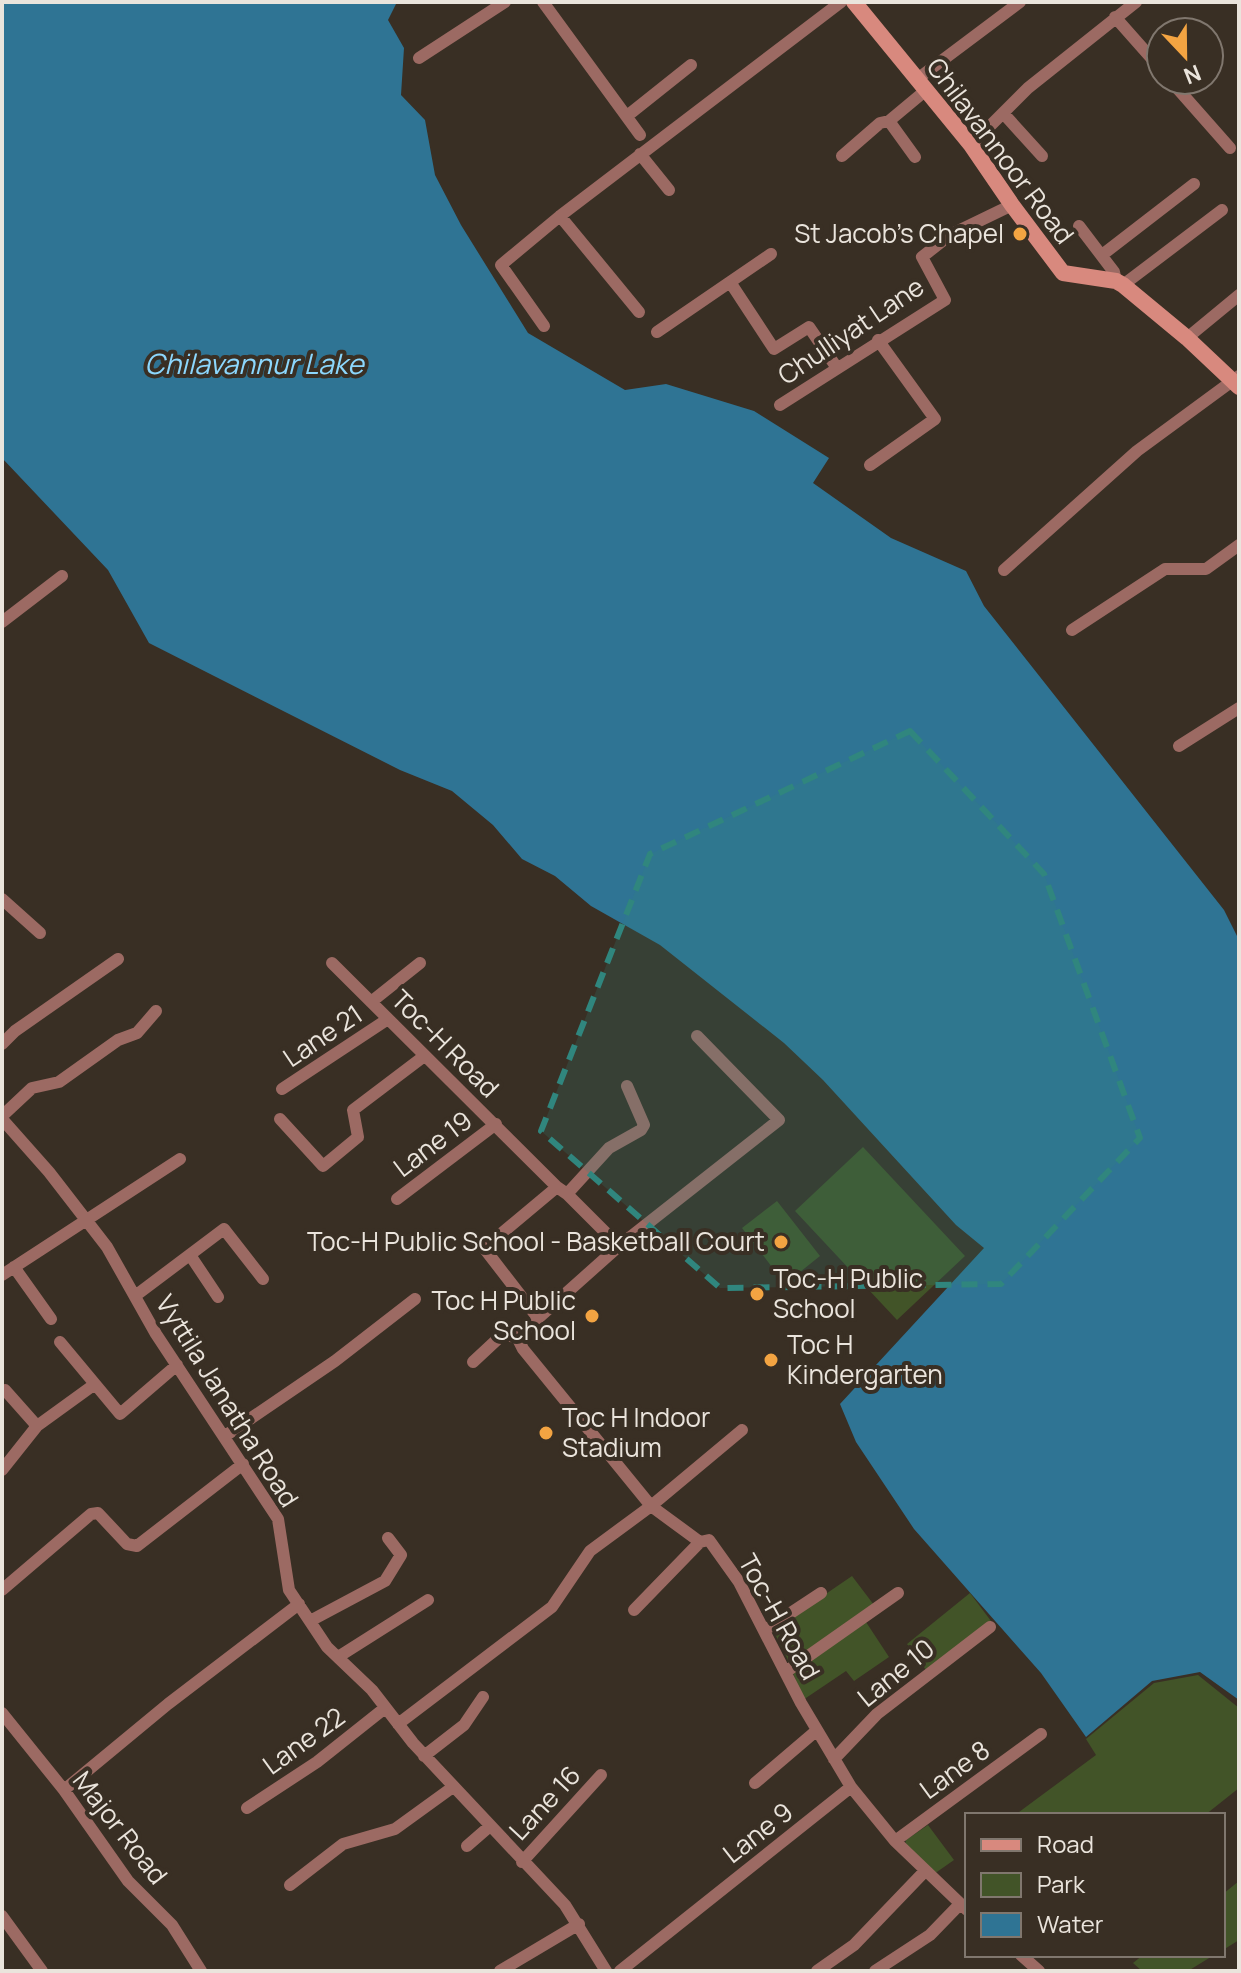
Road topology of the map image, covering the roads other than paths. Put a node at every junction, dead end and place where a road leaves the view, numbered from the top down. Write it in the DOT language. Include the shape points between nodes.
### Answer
graph roads {
  1 [pos="505,2"];
  2 [pos="543,2"];
  3 [pos="841,2"];
  4 [pos="854,2"];
  5 [pos="1020,2"];
  6 [pos="1136,2"];
  7 [pos="1115,17"];
  8 [pos="1145,51"];
  9 [pos="419,58"];
  10 [pos="691,65"];
  11 [pos="921,85"];
  12 [pos="1184,96"];
  13 [pos="1003,113"];
  14 [pos="627,116"];
  15 [pos="889,121"];
  16 [pos="640,135"];
  17 [pos="971,145"];
  18 [pos="1230,148"];
  19 [pos="640,154"];
  20 [pos="842,156"];
  21 [pos="1042,156"];
  22 [pos="915,157"];
  23 [pos="1194,184"];
  24 [pos="669,190"];
  25 [pos="1012,205"];
  26 [pos="1222,210"];
  27 [pos="560,216"];
  28 [pos="1079,226"];
  29 [pos="771,254"];
  30 [pos="1102,255"];
  31 [pos="730,282"];
  32 [pos="1120,283"];
  33 [pos="1239,295"];
  34 [pos="639,312"];
  35 [pos="544,326"];
  36 [pos="657,332"];
  37 [pos="1187,338"];
  38 [pos="878,340"];
  39 [pos="837,368"];
  40 [pos="1237,381"];
  41 [pos="780,405"];
  42 [pos="870,465"];
  43 [pos="1239,545"];
  44 [pos="1004,570"];
  45 [pos="62,576"];
  46 [pos="2,622"];
  47 [pos="1072,630"];
  48 [pos="1239,708"];
  49 [pos="1179,746"];
  50 [pos="2,899"];
  51 [pos="40,933"];
  52 [pos="118,959"];
  53 [pos="332,963"];
  54 [pos="420,963"];
  55 [pos="371,1002"];
  56 [pos="156,1011"];
  57 [pos="388,1019"];
  58 [pos="697,1036"];
  59 [pos="2,1044"];
  60 [pos="423,1057"];
  61 [pos="627,1086"];
  62 [pos="282,1089"];
  63 [pos="2,1118"];
  64 [pos="280,1119"];
  65 [pos="496,1124"];
  66 [pos="180,1159"];
  67 [pos="562,1190"];
  68 [pos="397,1199"];
  69 [pos="86,1219"];
  70 [pos="619,1246"];
  71 [pos="190,1255"];
  72 [pos="8,1271"];
  73 [pos="263,1279"];
  74 [pos="135,1296"];
  75 [pos="218,1297"];
  76 [pos="415,1299"];
  77 [pos="538,1318"];
  78 [pos="51,1319"];
  79 [pos="517,1337"];
  80 [pos="60,1342"];
  81 [pos="473,1362"];
  82 [pos="177,1365"];
  83 [pos="95,1384"];
  84 [pos="5,1390"];
  85 [pos="37,1426"];
  86 [pos="742,1430"];
  87 [pos="225,1436"];
  88 [pos="243,1464"];
  89 [pos="2,1470"];
  90 [pos="651,1506"];
  91 [pos="388,1538"];
  92 [pos="700,1542"];
  93 [pos="2,1590"];
  94 [pos="821,1593"];
  95 [pos="898,1593"];
  96 [pos="428,1600"];
  97 [pos="299,1604"];
  98 [pos="634,1610"];
  99 [pos="310,1621"];
  100 [pos="990,1627"];
  101 [pos="765,1630"];
  102 [pos="338,1657"];
  103 [pos="787,1671"];
  104 [pos="483,1697"];
  105 [pos="385,1708"];
  106 [pos="2,1713"];
  107 [pos="398,1724"];
  108 [pos="816,1731"];
  109 [pos="1041,1734"];
  110 [pos="424,1756"];
  111 [pos="834,1759"];
  112 [pos="601,1775"];
  113 [pos="755,1783"];
  114 [pos="453,1787"];
  115 [pos="851,1787"];
  116 [pos="64,1790"];
  117 [pos="247,1808"];
  118 [pos="490,1826"];
  119 [pos="895,1841"];
  120 [pos="467,1846"];
  121 [pos="522,1862"];
  122 [pos="925,1871"];
  123 [pos="290,1885"];
  124 [pos="964,1907"];
  125 [pos="2,1916"];
  126 [pos="579,1924"];
  127 [pos="1023,1957"];
  128 [pos="42,1971"];
  129 [pos="201,1971"];
  130 [pos="500,1971"];
  131 [pos="606,1971"];
  132 [pos="620,1971"];
  133 [pos="817,1971"];
  134 [pos="875,1971"];
  135 [pos="1039,1971"];
  1 -- 9 [label="street"];
  2 -- 14 [label="street"];
  3 -- 19 [label="street"];
  4 -- 11 [label="street, Chilavannoor Road"];
  5 -- 11 [label="street"];
  6 -- 7 [label="street"];
  7 -- 8 [label="street"];
  7 -- 13 [label="street"];
  10 -- 14 [label="street"];
  11 -- 15 [label="street"];
  11 -- 17 [label="street, Chilavannoor Road"];
  12 -- 18 [label="street"];
  13 -- 17 [label="street"];
  13 -- 21 [label="street"];
  14 -- 16 [label="street"];
  15 -- 20 [label="street"];
  15 -- 22 [label="street"];
  17 -- 25 [label="street, Chilavannoor Road"];
  19 -- 24 [label="street"];
  19 -- 27 [label="street"];
  23 -- 30 [label="street"];
  25 -- 32 [label="street, Chilavannoor Road" via="1063,273"];
  25 -- 38 [label="street, Chulliyat Lane" via="950,235 922,257 945,300"];
  26 -- 32 [label="street"];
  27 -- 34 [label="street"];
  27 -- 35 [label="street" via="501,265"];
  28 -- 30 [label="street"];
  29 -- 31 [label="street"];
  30 -- 32 [label="street"];
  31 -- 36 [label="street"];
  31 -- 39 [label="street" via="774,349 809,327"];
  32 -- 37 [label="street"];
  33 -- 37 [label="street"];
  37 -- 40 [label="street"];
  38 -- 39 [label="street, Chulliyat Lane"];
  38 -- 42 [label="street" via="935,419"];
  39 -- 41 [label="street, Chulliyat Lane"];
  40 -- 44 [label="street" via="1137,451"];
  43 -- 47 [label="street" via="1206,569 1165,569"];
  45 -- 46 [label="street"];
  48 -- 49 [label="street"];
  50 -- 51 [label="street"];
  52 -- 59 [label="street"];
  53 -- 55 [label="street, Toc-H Road"];
  54 -- 55 [label="street"];
  55 -- 57 [label="street, Toc-H Road"];
  56 -- 63 [label="street" via="137,1033 118,1040 59,1082 32,1088"];
  57 -- 60 [label="street, Toc-H Road"];
  57 -- 62 [label="street, Lane 21"];
  58 -- 70 [label="street" via="779,1120"];
  60 -- 64 [label="street" via="353,1110 358,1137 323,1166"];
  60 -- 65 [label="street, Toc-H Road"];
  61 -- 67 [label="street" via="643,1117 641,1130 609,1148"];
  63 -- 69 [label="street, Vyttila Janatha Road"];
  65 -- 67 [label="street, Toc-H Road"];
  65 -- 68 [label="street, Lane 19"];
  66 -- 69 [label="street"];
  67 -- 70 [label="street, Toc-H Road"];
  67 -- 77 [label="street" via="484,1248"];
  69 -- 72 [label="street"];
  69 -- 74 [label="street, Vyttila Janatha Road"];
  70 -- 77 [label="street"];
  71 -- 73 [label="street" via="224,1229"];
  71 -- 74 [label="street"];
  71 -- 75 [label="street"];
  72 -- 78 [label="street"];
  74 -- 82 [label="street, Vyttila Janatha Road"];
  76 -- 87 [label="street"];
  77 -- 79 [label="street"];
  79 -- 81 [label="street" via="502,1335"];
  79 -- 90 [label="street, Toc-H Road"];
  80 -- 83 [label="street"];
  82 -- 83 [label="street" via="120,1414"];
  82 -- 87 [label="street, Vyttila Janatha Road"];
  83 -- 85 [label="street"];
  84 -- 85 [label="street"];
  85 -- 89 [label="street"];
  86 -- 90 [label="street"];
  87 -- 88 [label="street, Vyttila Janatha Road"];
  88 -- 93 [label="street" via="137,1546 127,1544 98,1513 91,1514"];
  88 -- 97 [label="street, Vyttila Janatha Road" via="278,1519 289,1590"];
  90 -- 92 [label="street, Toc-H Road"];
  90 -- 107 [label="street" via="590,1551 552,1607"];
  91 -- 99 [label="street" via="401,1555 385,1581"];
  92 -- 98 [label="street"];
  92 -- 101 [label="street, Toc-H Road" via="709,1540"];
  94 -- 101 [label="street"];
  95 -- 103 [label="street"];
  96 -- 102 [label="street"];
  97 -- 99 [label="street, Vyttila Janatha Road"];
  97 -- 116 [label="street"];
  99 -- 102 [label="street, Vyttila Janatha Road"];
  100 -- 111 [label="street, Lane 10" via="877,1714"];
  101 -- 103 [label="street, Toc-H Road"];
  102 -- 105 [label="street, Vyttila Janatha Road"];
  103 -- 108 [label="street, Toc-H Road"];
  104 -- 110 [label="street" via="464,1725"];
  105 -- 107 [label="street, Vyttila Janatha Road"];
  105 -- 117 [label="street, Lane 22"];
  106 -- 116 [label="street, Major Road"];
  107 -- 110 [label="street, Vyttila Janatha Road"];
  108 -- 111 [label="street, Toc-H Road"];
  108 -- 113 [label="street"];
  109 -- 119 [label="street, Lane 8"];
  110 -- 114 [label="street, Vyttila Janatha Road"];
  111 -- 115 [label="street, Toc-H Road"];
  112 -- 121 [label="street, Lane 16"];
  114 -- 118 [label="street, Vyttila Janatha Road"];
  114 -- 123 [label="street" via="395,1829 343,1844"];
  115 -- 119 [label="street, Toc-H Road"];
  115 -- 132 [label="street, Lane 9"];
  116 -- 129 [label="street, Major Road" via="128,1881 172,1925"];
  118 -- 120 [label="street"];
  118 -- 121 [label="street, Vyttila Janatha Road"];
  119 -- 122 [label="street, Toc-H Road"];
  121 -- 126 [label="street, Vyttila Janatha Road"];
  122 -- 124 [label="street, Toc-H Road"];
  122 -- 133 [label="street" via="854,1945"];
  124 -- 134 [label="street"];
  125 -- 128 [label="street"];
  126 -- 130 [label="street"];
  126 -- 131 [label="street, Vyttila Janatha Road"];
  127 -- 135 [label="street"];
}
